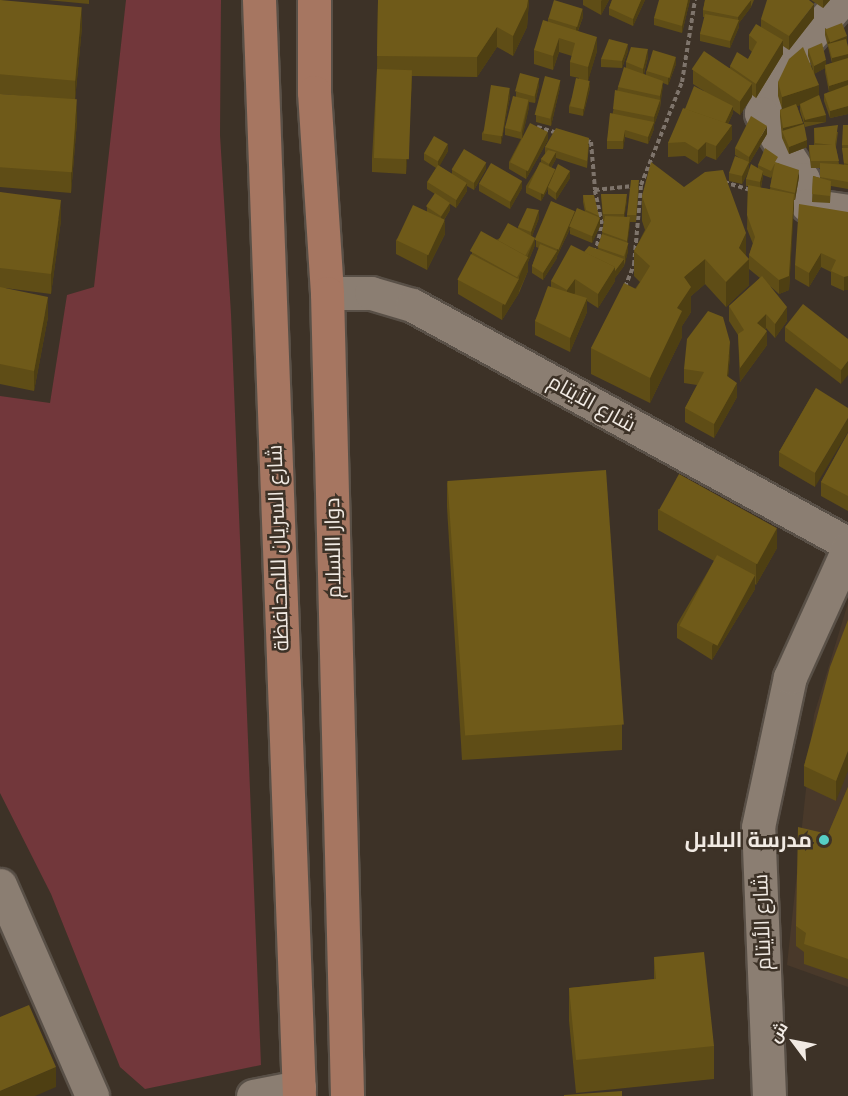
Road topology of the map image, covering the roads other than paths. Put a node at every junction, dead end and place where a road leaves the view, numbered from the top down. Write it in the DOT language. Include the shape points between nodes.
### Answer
graph roads {
  1 [pos="259,0"];
  2 [pos="314,0"];
  3 [pos="847,0"];
  4 [pos="848,211"];
  5 [pos="327,292"];
  6 [pos="848,546"];
  7 [pos="0,885"];
  8 [pos="299,1091"];
  9 [pos="92,1096"];
  10 [pos="253,1096"];
  11 [pos="347,1096"];
  12 [pos="769,1096"];
  1 -- 8 [label="main road, شارع السريان لللمحافظة"];
  2 -- 5 [label="main road, دوار االسلام" via="314,92"];
  3 -- 4 [label="street" via="840,2 779,72 760,113 803,179 807,205"];
  5 -- 6 [label="street, شارع الأيتام" via="371,293 412,305"];
  5 -- 11 [label="main road, دوار االسلام"];
  6 -- 12 [label="street, شارع الأيتام" via="790,677 758,827"];
  7 -- 9 [label="street"];
  8 -- 10 [label="street"];
}
